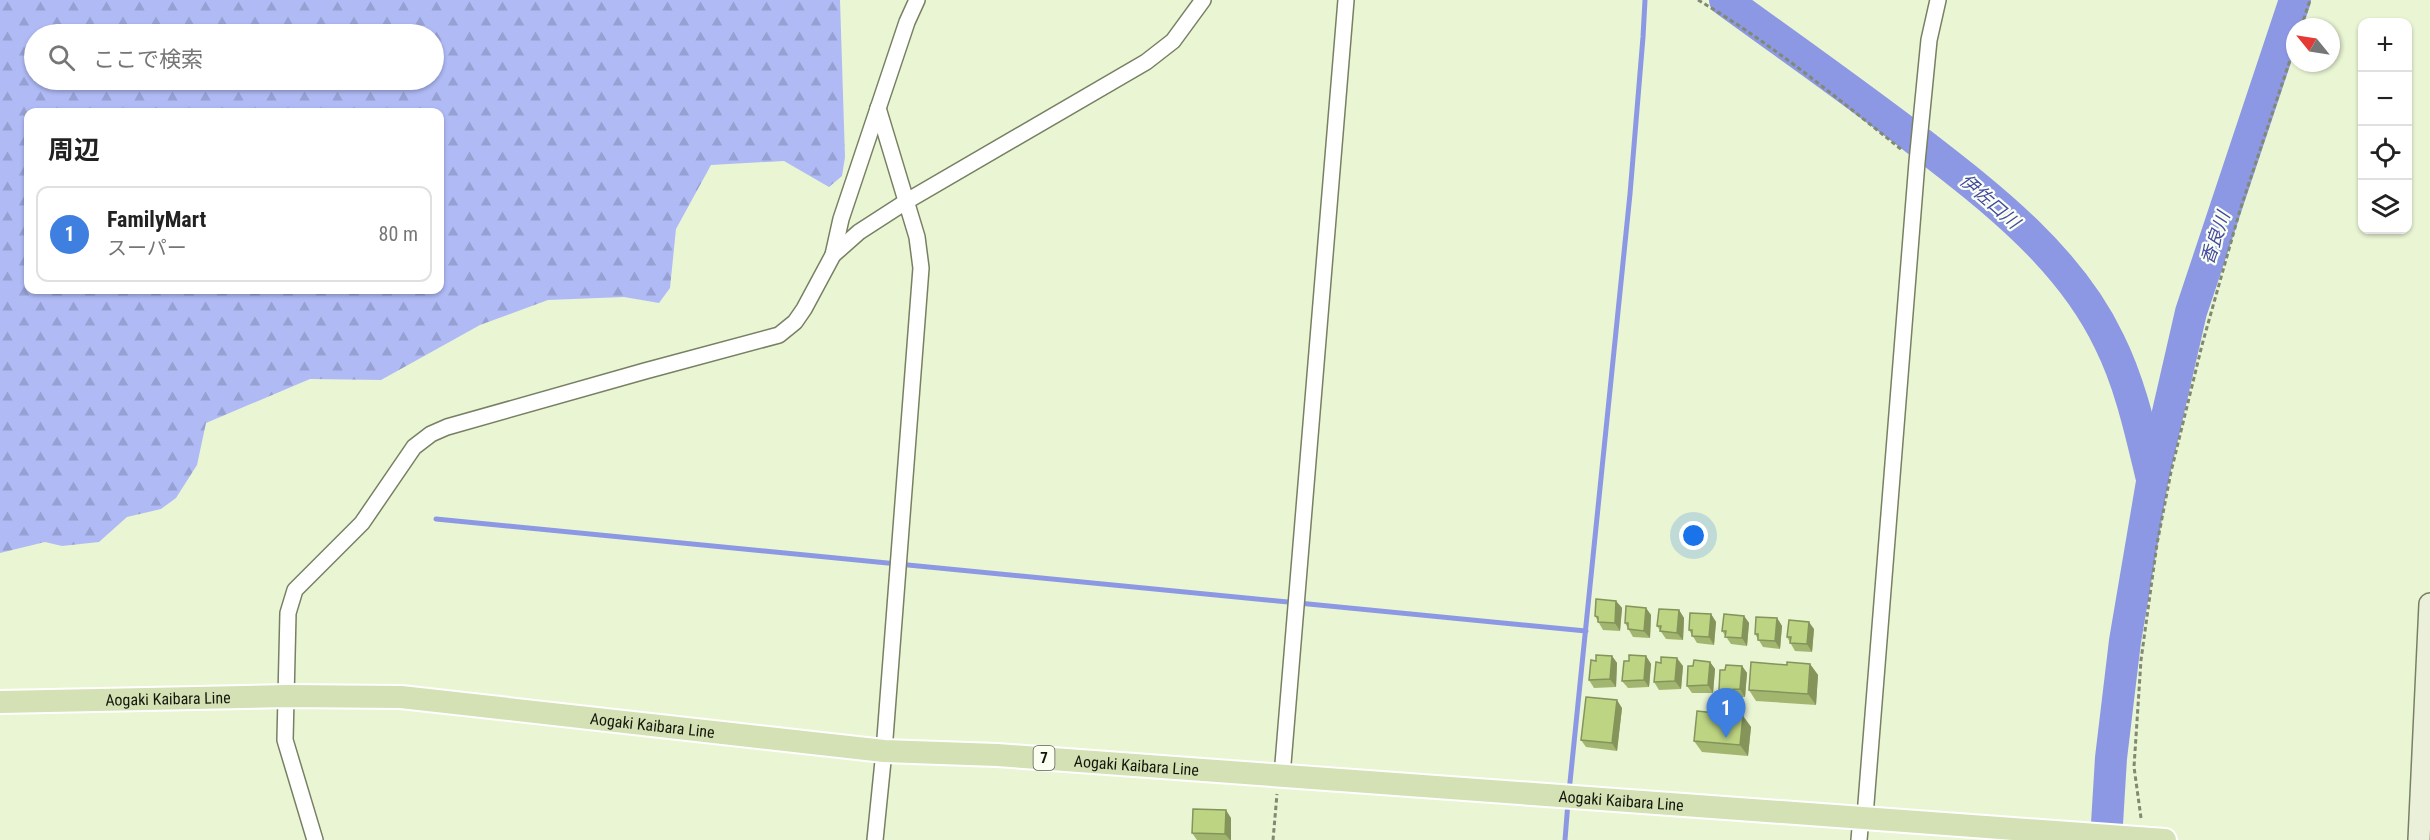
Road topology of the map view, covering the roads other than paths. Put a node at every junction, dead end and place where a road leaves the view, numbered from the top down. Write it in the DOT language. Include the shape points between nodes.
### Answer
graph roads {
  1 [pos="918,0"];
  2 [pos="1203,0"];
  3 [pos="1346,0"];
  4 [pos="1938,0"];
  5 [pos="878,108"];
  6 [pos="907,201"];
  7 [pos="833,255"];
  8 [pos="2430,604"];
  9 [pos="286,696"];
  10 [pos="0,702"];
  11 [pos="884,751"];
  12 [pos="1280,776"];
  13 [pos="1863,817"];
  14 [pos="2148,838"];
  15 [pos="315,840"];
  16 [pos="875,840"];
  17 [pos="1859,840"];
  18 [pos="2419,840"];
  1 -- 5 [label="street"];
  2 -- 6 [label="street" via="1173,41 1146,62"];
  3 -- 12 [label="street"];
  4 -- 13 [label="street" via="1929,40 1917,162"];
  5 -- 6 [label="street"];
  5 -- 7 [label="street"];
  6 -- 7 [label="street" via="858,232"];
  6 -- 11 [label="street" via="921,268"];
  7 -- 9 [label="street" via="804,309 779,335 431,434 414,447 362,523 295,590 288,613"];
  8 -- 18 [label="main road"];
  9 -- 10 [label="main road, Aogaki Kaibara Line / 7"];
  9 -- 11 [label="main road, Aogaki Kaibara Line / 7" via="401,698"];
  9 -- 15 [label="street" via="285,740"];
  11 -- 12 [label="main road, Aogaki Kaibara Line / 7" via="997,755"];
  11 -- 16 [label="street"];
  12 -- 13 [label="main road, Aogaki Kaibara Line / 7"];
  13 -- 14 [label="main road, Aogaki Kaibara Line / 7"];
  13 -- 17 [label="street"];
}
